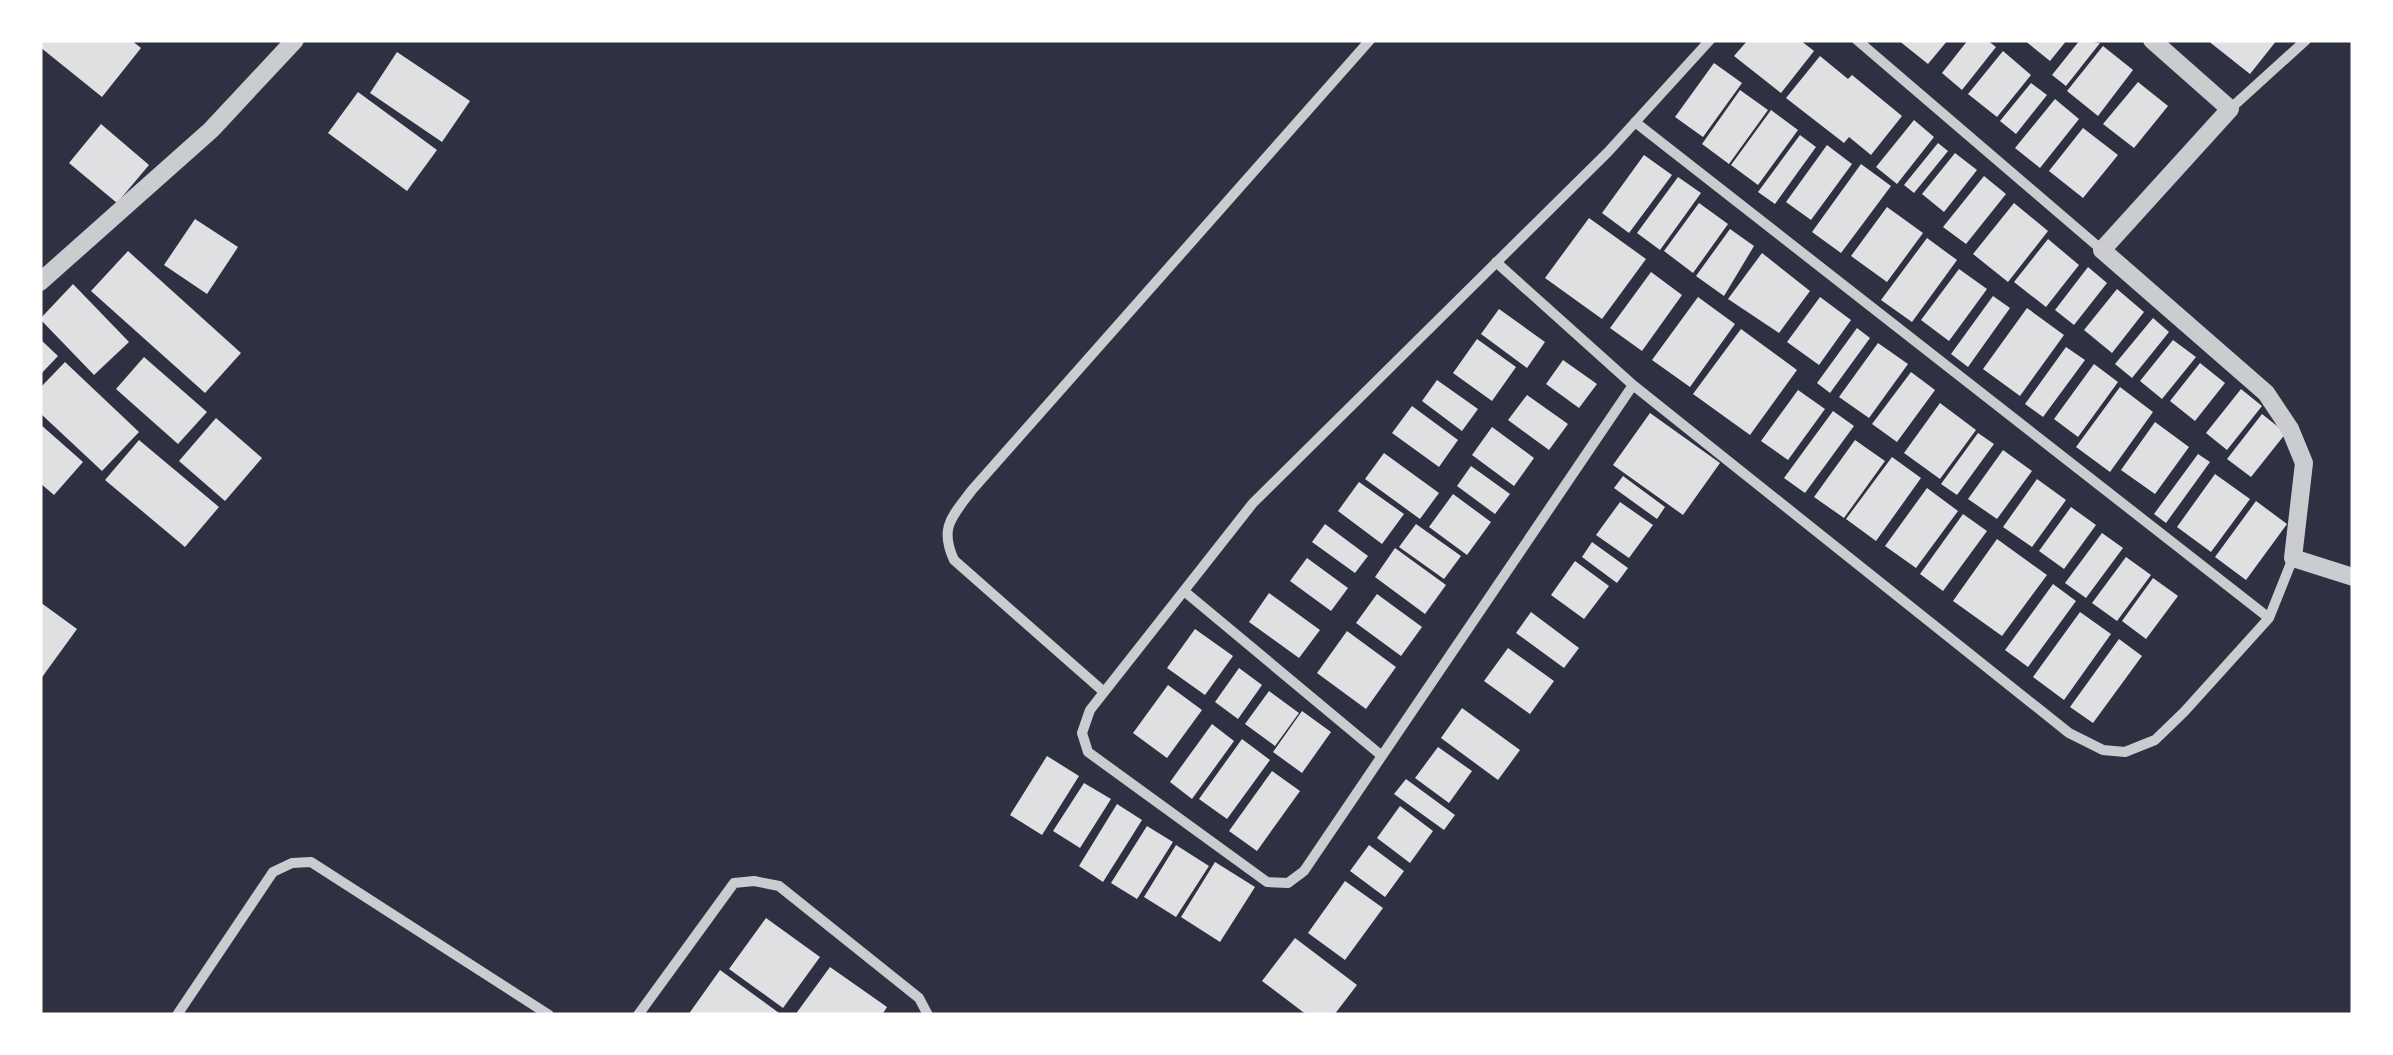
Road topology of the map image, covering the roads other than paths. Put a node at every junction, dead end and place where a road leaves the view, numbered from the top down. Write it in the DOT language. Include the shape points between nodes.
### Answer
graph roads {
  1 [pos="295,40"];
  2 [pos="1370,40"];
  3 [pos="1710,40"];
  4 [pos="1857,40"];
  5 [pos="2152,40"];
  6 [pos="2306,40"];
  7 [pos="2230,109"];
  8 [pos="1635,122"];
  9 [pos="2102,250"];
  10 [pos="1496,262"];
  11 [pos="41,279"];
  12 [pos="1633,385"];
  13 [pos="2294,558"];
  14 [pos="2353,577"];
  15 [pos="1184,590"];
  16 [pos="2269,618"];
  17 [pos="1104,692"];
  18 [pos="1382,756"];
  19 [pos="177,1015"];
  20 [pos="549,1015"];
  21 [pos="638,1015"];
  22 [pos="928,1015"];
  1 -- 11 [label="street" via="211,130"];
  2 -- 17 [label="street" via="984,475 945,532 954,560"];
  3 -- 8 [label="street"];
  4 -- 9 [label="street"];
  5 -- 7 [label="street"];
  6 -- 7 [label="street"];
  7 -- 9 [label="street"];
  8 -- 10 [label="street"];
  8 -- 16 [label="street"];
  9 -- 13 [label="street" via="2266,392 2290,429 2304,463"];
  10 -- 12 [label="street"];
  10 -- 15 [label="street" via="1253,503"];
  12 -- 16 [label="street" via="2069,733 2103,750 2125,752 2154,740"];
  12 -- 18 [label="street"];
  13 -- 14 [label="street"];
  13 -- 16 [label="street"];
  15 -- 17 [label="street"];
  15 -- 18 [label="street"];
  17 -- 18 [label="street" via="1082,733 1088,752 1266,882 1288,884 1304,871"];
  19 -- 20 [label="street" via="273,872 310,862"];
  21 -- 22 [label="street" via="734,883 754,881 779,886 919,998"];
}
